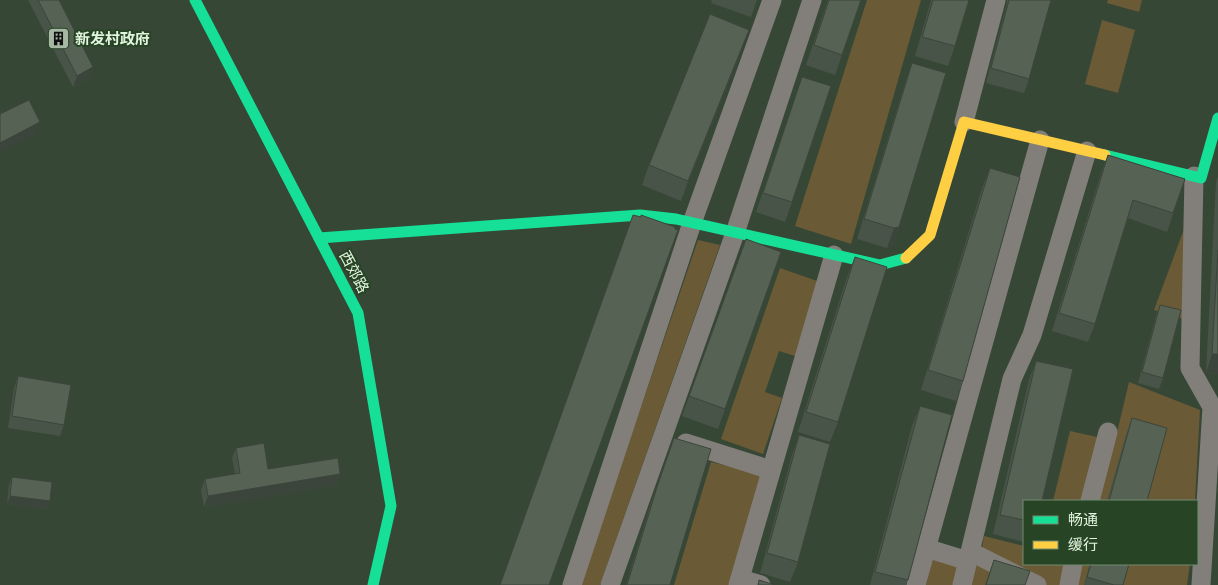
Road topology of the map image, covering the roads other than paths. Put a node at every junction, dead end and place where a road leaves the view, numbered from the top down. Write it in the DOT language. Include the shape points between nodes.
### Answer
graph roads {
  1 [pos="194,0"];
  2 [pos="772,0"];
  3 [pos="812,0"];
  4 [pos="996,0"];
  5 [pos="1218,118"];
  6 [pos="964,122"];
  7 [pos="1040,140"];
  8 [pos="1087,151"];
  9 [pos="1194,176"];
  10 [pos="692,223"];
  11 [pos="735,232"];
  12 [pos="319,238"];
  13 [pos="834,255"];
  14 [pos="1108,432"];
  15 [pos="663,435"];
  16 [pos="772,470"];
  17 [pos="1090,500"];
  18 [pos="926,548"];
  19 [pos="970,557"];
  20 [pos="1073,565"];
  21 [pos="739,582"];
  22 [pos="373,585"];
  23 [pos="572,585"];
  24 [pos="610,585"];
  25 [pos="761,585"];
  26 [pos="916,585"];
  27 [pos="962,585"];
  28 [pos="1037,585"];
  29 [pos="1069,585"];
  30 [pos="1202,585"];
  1 -- 12 [label="street, 西郊路"];
  2 -- 10 [label="street"];
  3 -- 11 [label="street"];
  4 -- 6 [label="street"];
  5 -- 9 [label="street" via="1201,178"];
  6 -- 7 [label="street"];
  6 -- 13 [label="street" via="930,235 908,258 880,265"];
  7 -- 8 [label="street"];
  7 -- 18 [label="street"];
  8 -- 9 [label="street"];
  8 -- 19 [label="street" via="1032,334 1012,379"];
  9 -- 30 [label="street" via="1190,368 1212,406"];
  10 -- 11 [label="street"];
  10 -- 12 [label="street" via="640,215"];
  10 -- 23 [label="street"];
  11 -- 13 [label="street"];
  11 -- 15 [label="street"];
  12 -- 22 [label="street, 西郊路" via="358,313 391,506"];
  13 -- 16 [label="street"];
  14 -- 17 [label="street"];
  15 -- 16 [label="street"];
  15 -- 24 [label="street"];
  16 -- 21 [label="street"];
  18 -- 19 [label="street"];
  18 -- 26 [label="street"];
  19 -- 27 [label="street"];
  19 -- 28 [label="street"];
  20 -- 29 [label="street"];
  21 -- 25 [label="street"];
}
